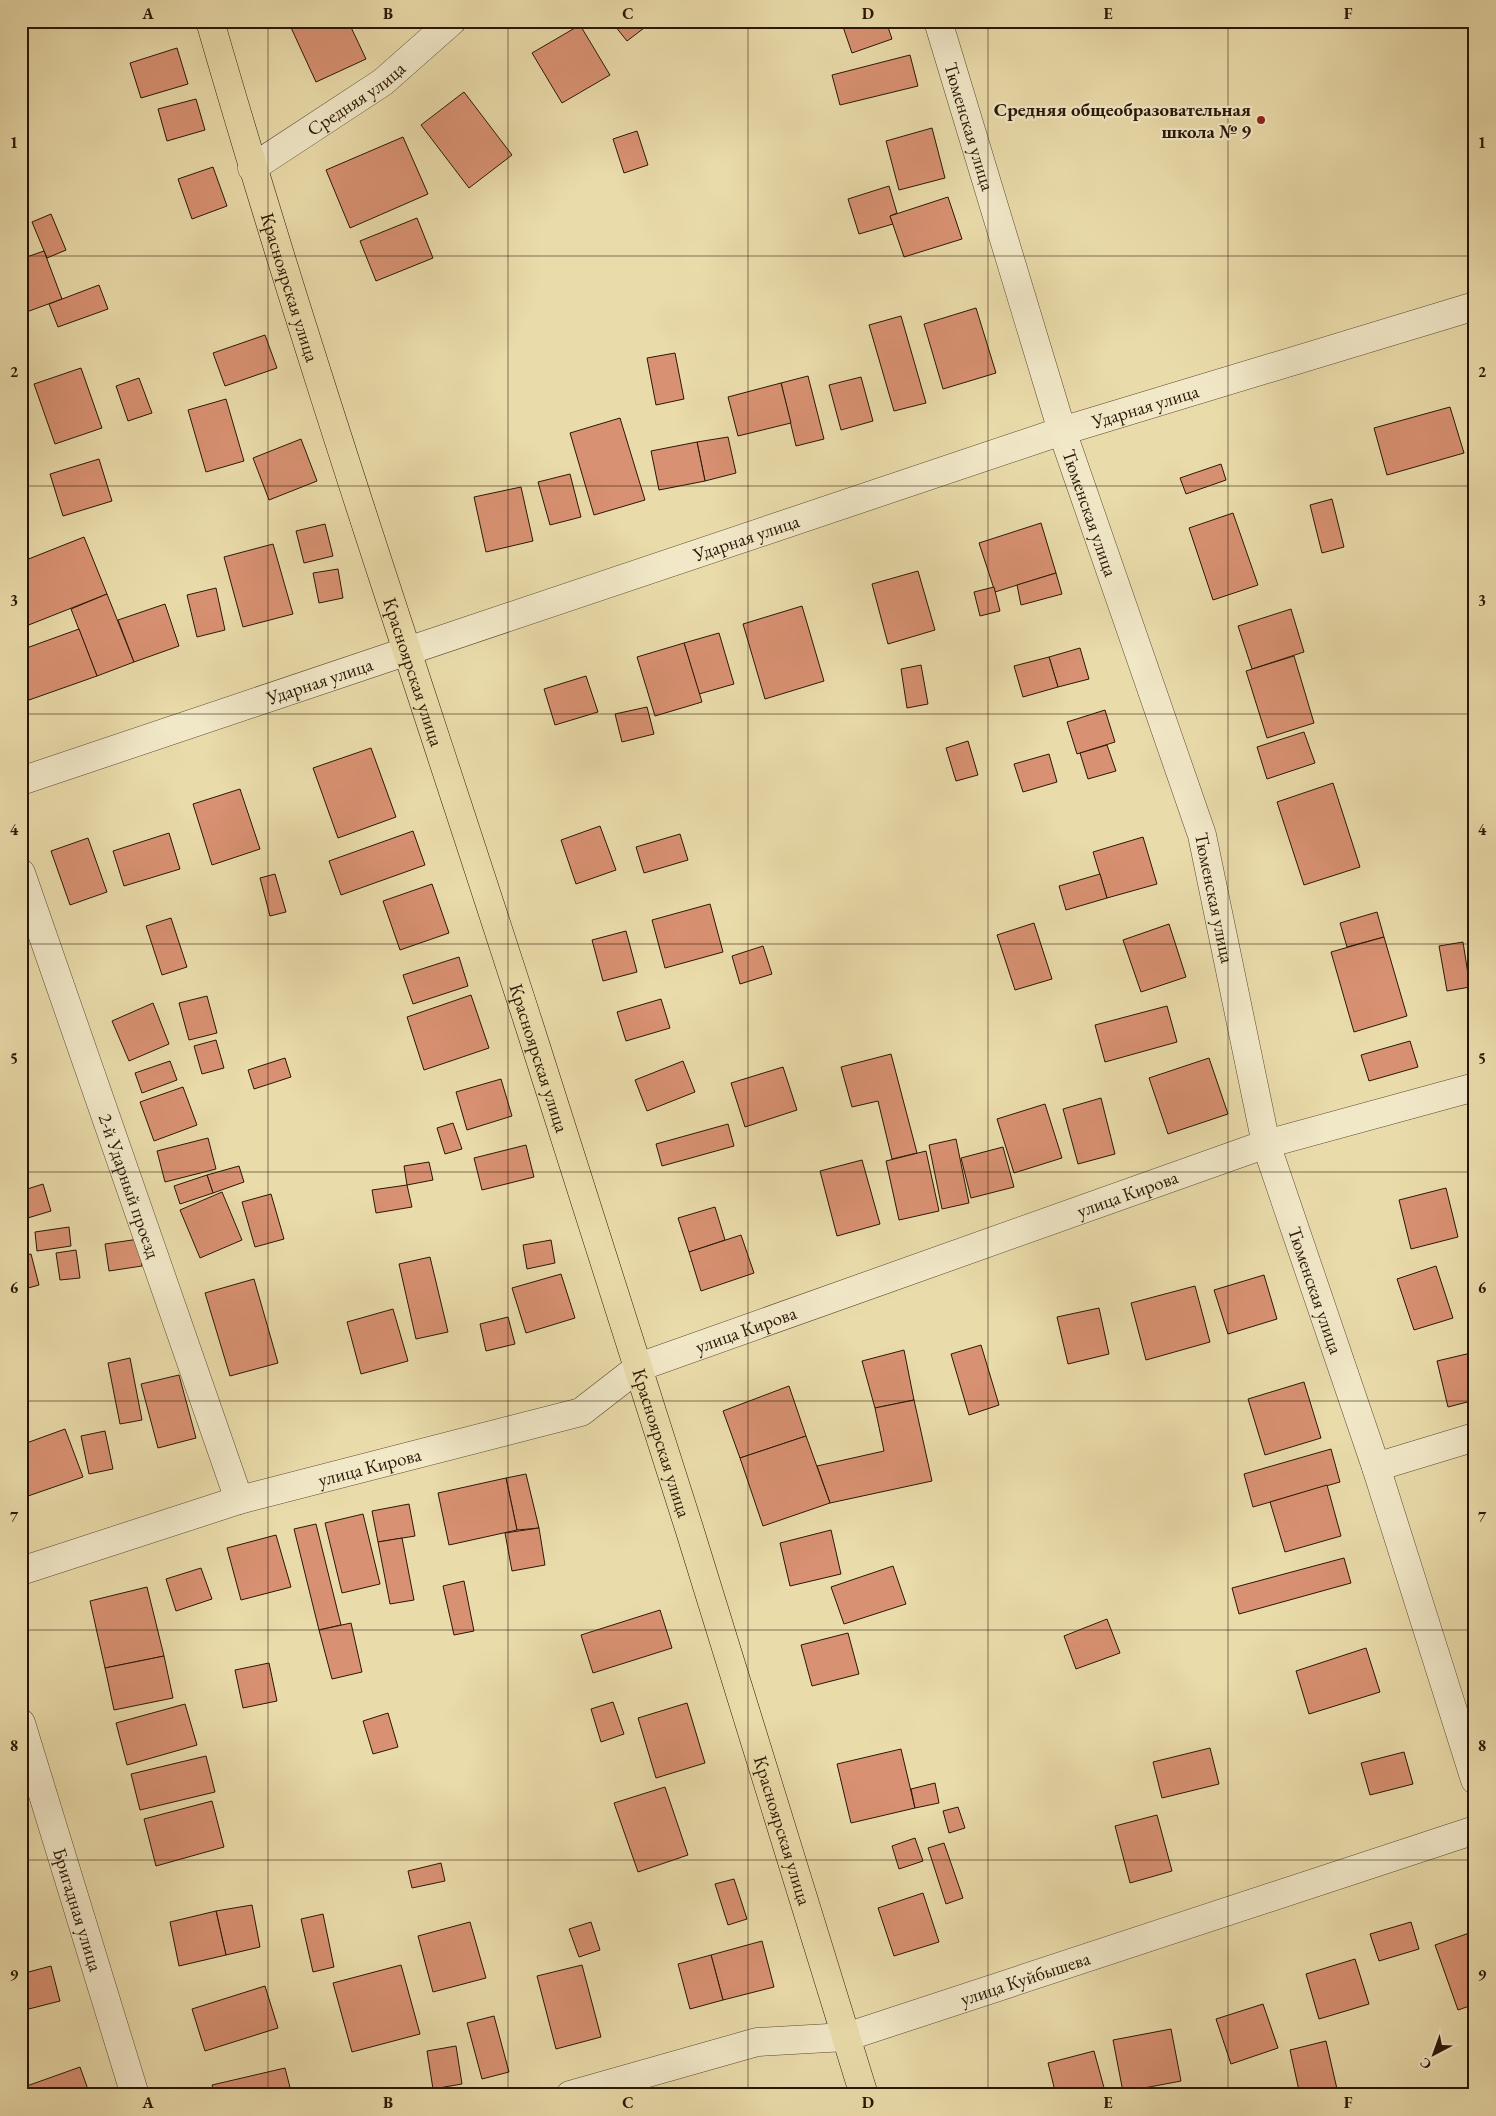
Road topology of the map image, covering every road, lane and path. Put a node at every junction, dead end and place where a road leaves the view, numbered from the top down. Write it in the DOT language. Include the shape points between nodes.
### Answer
graph roads {
  1 [pos="210,21"];
  2 [pos="452,21"];
  3 [pos="938,21"];
  4 [pos="252,168"];
  5 [pos="1475,306"];
  6 [pos="1062,431"];
  7 [pos="406,653"];
  8 [pos="21,781"];
  9 [pos="21,873"];
  10 [pos="1475,1086"];
  11 [pos="1266,1144"];
  12 [pos="639,1367"];
  13 [pos="1475,1437"];
  14 [pos="1376,1467"];
  15 [pos="239,1500"];
  16 [pos="21,1571"];
  17 [pos="21,1724"];
  18 [pos="1475,1780"];
  19 [pos="1475,1830"];
  20 [pos="846,2037"];
  21 [pos="135,2095"];
  22 [pos="570,2095"];
  23 [pos="864,2095"];
  1 -- 4 [label="main road, Красноярская улица"];
  2 -- 4 [label="street, Средняя улица" via="383,82"];
  3 -- 6 [label="street, Тюменская улица"];
  4 -- 7 [label="main road, Красноярская улица"];
  5 -- 6 [label="street, Ударная улица"];
  6 -- 7 [label="street, Ударная улица"];
  6 -- 11 [label="street, Тюменская улица" via="1202,835"];
  7 -- 8 [label="street, Ударная улица"];
  7 -- 12 [label="main road, Красноярская улица"];
  9 -- 15 [label="street, 2-й Ударный проезд"];
  10 -- 11 [label="street, улица Кирова"];
  11 -- 12 [label="street, улица Кирова"];
  11 -- 14 [label="street, Тюменская улица"];
  12 -- 15 [label="street, улица Кирова" via="580,1412"];
  12 -- 20 [label="main road, Красноярская улица"];
  13 -- 14 [label="street"];
  14 -- 18 [label="street, Тюменская улица"];
  15 -- 16 [label="street, улица Кирова"];
  17 -- 21 [label="street, Бригадная улица"];
  19 -- 20 [label="street, улица Куйбышева"];
  20 -- 22 [label="street, улица Куйбышева" via="757,2042"];
  20 -- 23 [label="main road, Красноярская улица"];
}
